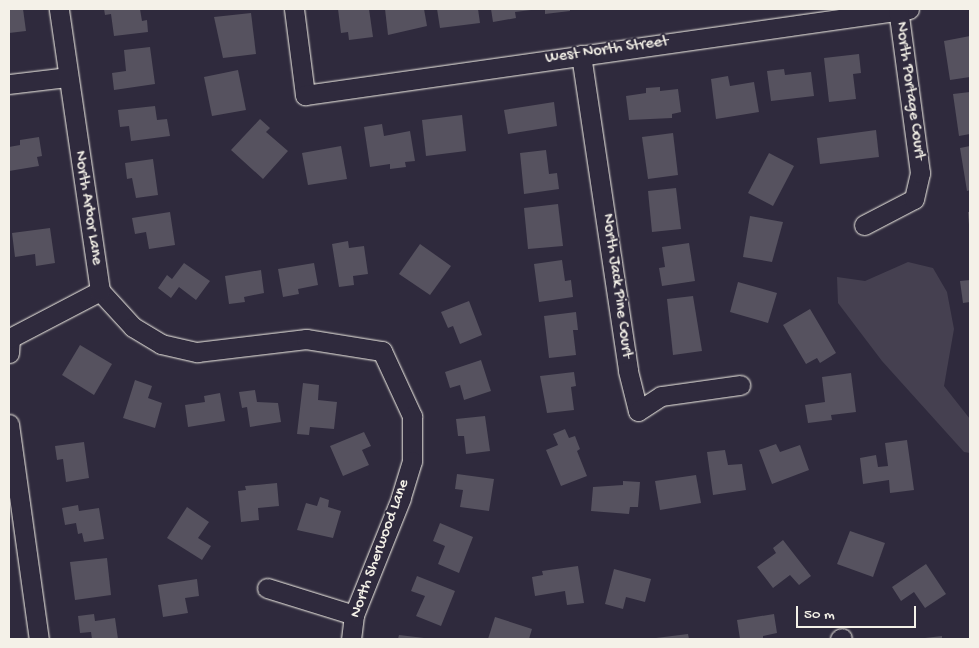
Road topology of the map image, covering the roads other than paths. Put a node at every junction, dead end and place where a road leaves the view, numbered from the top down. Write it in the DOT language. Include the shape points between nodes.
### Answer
graph roads {
  1 [pos="60,9"];
  2 [pos="294,9"];
  3 [pos="901,9"];
  4 [pos="581,55"];
  5 [pos="68,77"];
  6 [pos="9,84"];
  7 [pos="864,225"];
  8 [pos="100,291"];
  9 [pos="9,353"];
  10 [pos="740,385"];
  11 [pos="9,424"];
  12 [pos="267,588"];
  13 [pos="354,615"];
  14 [pos="39,639"];
  15 [pos="351,639"];
  1 -- 5 [label="street, North Arbor Lane"];
  2 -- 4 [label="street, West North Street" via="306,95"];
  3 -- 4 [label="street, West North Street"];
  3 -- 7 [label="street, North Portage Court" via="920,173 914,199"];
  4 -- 10 [label="street, North Jack Pine Court" via="628,372 638,411 661,396"];
  5 -- 6 [label="street"];
  5 -- 8 [label="street, North Arbor Lane"];
  8 -- 9 [label="street" via="10,338"];
  8 -- 13 [label="street, North Sherwood Lane" via="133,328 161,344 197,352 306,339 382,351 412,416 412,461 401,498"];
  11 -- 14 [label="street"];
  12 -- 13 [label="street"];
  13 -- 15 [label="street, North Sherwood Lane"];
}
